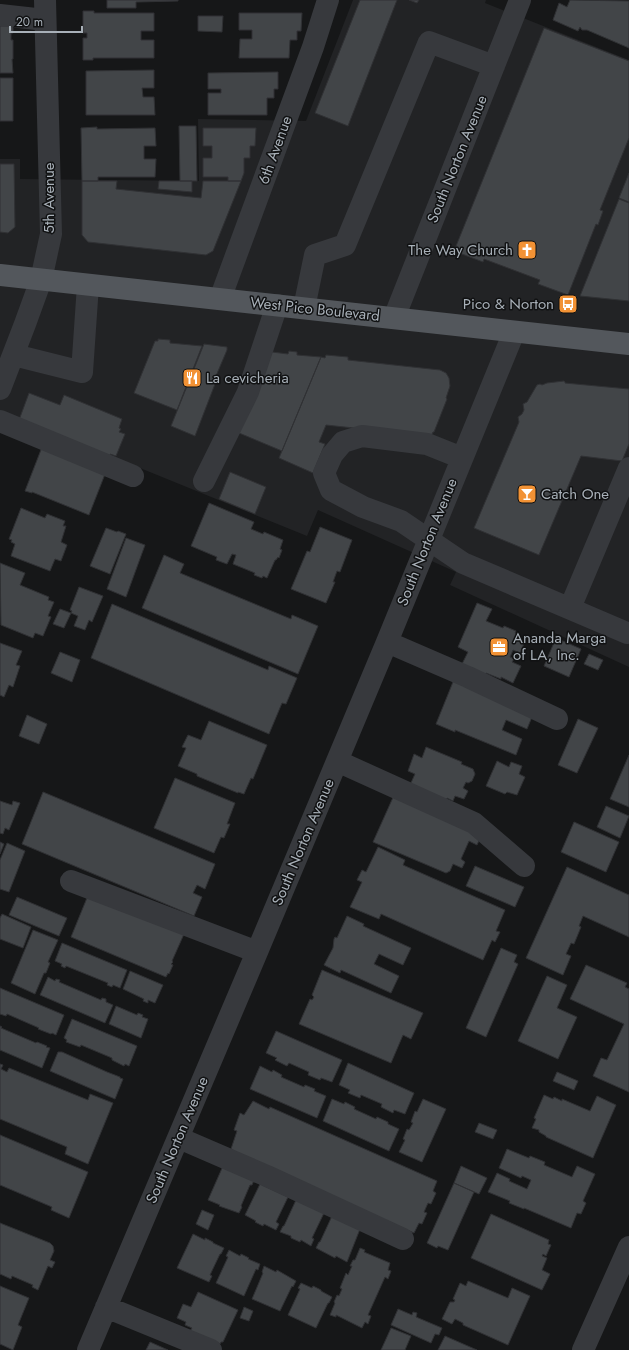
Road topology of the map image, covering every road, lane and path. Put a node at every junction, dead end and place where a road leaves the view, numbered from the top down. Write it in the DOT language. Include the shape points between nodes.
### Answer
graph roads {
  1 [pos="328,0"];
  2 [pos="520,0"];
  3 [pos="45,10"];
  4 [pos="0,15"];
  5 [pos="494,66"];
  6 [pos="0,275"];
  7 [pos="41,280"];
  8 [pos="88,285"];
  9 [pos="220,299"];
  10 [pos="277,305"];
  11 [pos="304,308"];
  12 [pos="394,318"];
  13 [pos="514,332"];
  14 [pos="629,344"];
  15 [pos="14,355"];
  16 [pos="0,389"];
  17 [pos="0,421"];
  18 [pos="462,458"];
  19 [pos="629,468"];
  20 [pos="133,476"];
  21 [pos="204,480"];
  22 [pos="428,539"];
  23 [pos="570,608"];
  24 [pos="627,633"];
  25 [pos="387,642"];
  26 [pos="557,719"];
  27 [pos="337,761"];
  28 [pos="524,866"];
  29 [pos="71,881"];
  30 [pos="257,952"];
  31 [pos="179,1138"];
  32 [pos="403,1239"];
  33 [pos="629,1247"];
  34 [pos="106,1307"];
  35 [pos="88,1350"];
  36 [pos="211,1350"];
  37 [pos="583,1350"];
  1 -- 9 [label="street, 6th Avenue"];
  2 -- 5 [label="street, South Norton Avenue"];
  3 -- 4 [label="street"];
  3 -- 7 [label="street, 5th Avenue" via="51,234"];
  5 -- 11 [label="street" via="429,42 345,245 315,255"];
  5 -- 12 [label="street, South Norton Avenue"];
  6 -- 7 [label="main road, West Pico Boulevard"];
  7 -- 8 [label="main road, West Pico Boulevard"];
  7 -- 15 [label="street, 5th Avenue"];
  8 -- 9 [label="main road, West Pico Boulevard"];
  8 -- 15 [label="street" via="82,372"];
  9 -- 10 [label="main road, West Pico Boulevard"];
  10 -- 11 [label="main road, West Pico Boulevard"];
  10 -- 21 [label="street" via="248,392"];
  11 -- 12 [label="main road, West Pico Boulevard"];
  12 -- 13 [label="main road, West Pico Boulevard"];
  13 -- 14 [label="main road, West Pico Boulevard"];
  13 -- 18 [label="street, South Norton Avenue"];
  15 -- 16 [label="street, 5th Avenue"];
  17 -- 20 [label="street"];
  18 -- 22 [label="street, South Norton Avenue"];
  18 -- 22 [label="street" via="427,444 362,436 343,442 332,455 324,473 331,490 363,507 402,521"];
  19 -- 23 [label="street"];
  22 -- 23 [label="street" via="463,563"];
  22 -- 25 [label="street, South Norton Avenue"];
  23 -- 24 [label="street"];
  25 -- 26 [label="street"];
  25 -- 27 [label="street, South Norton Avenue"];
  27 -- 28 [label="street" via="474,823"];
  27 -- 30 [label="street, South Norton Avenue"];
  29 -- 30 [label="street"];
  30 -- 31 [label="street, South Norton Avenue"];
  31 -- 32 [label="street"];
  31 -- 34 [label="street, South Norton Avenue"];
  33 -- 37 [label="street"];
  34 -- 35 [label="street, South Norton Avenue"];
  34 -- 36 [label="street"];
}
